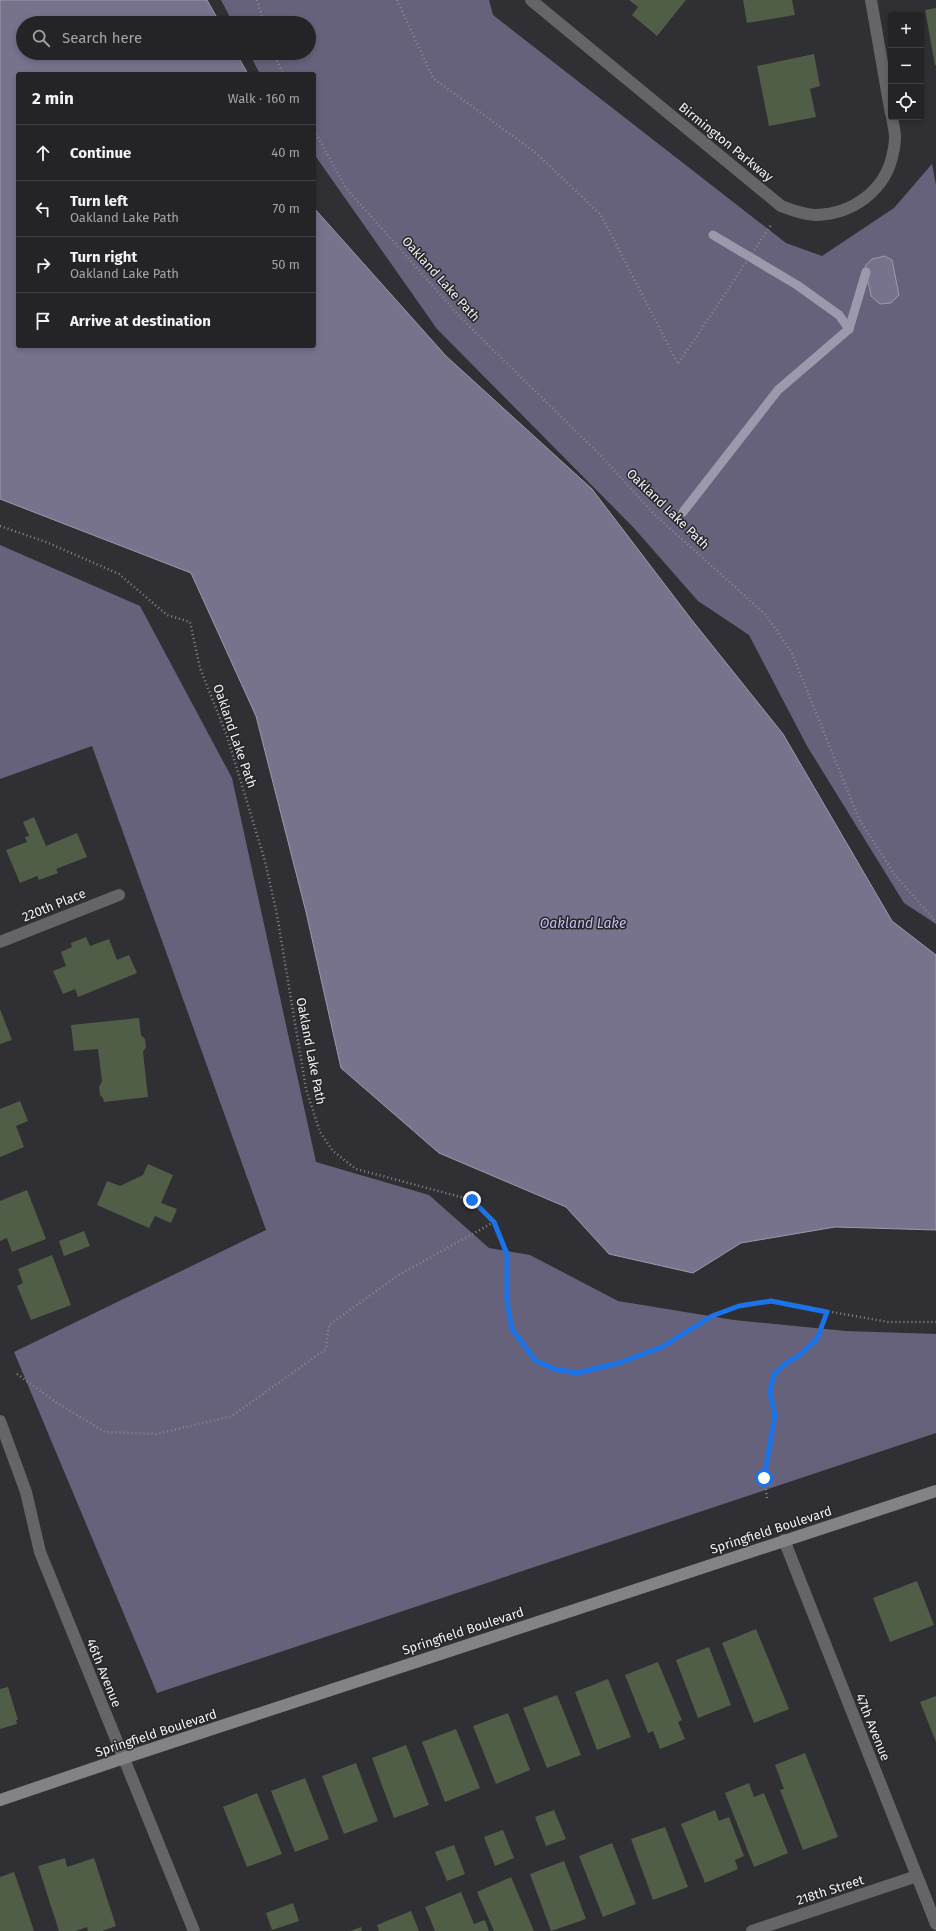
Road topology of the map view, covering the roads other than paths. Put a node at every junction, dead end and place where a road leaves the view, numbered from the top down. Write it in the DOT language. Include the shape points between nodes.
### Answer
graph roads {
  1 [pos="531,0"];
  2 [pos="871,0"];
  3 [pos="888,97"];
  4 [pos="892,120"];
  5 [pos="119,894"];
  6 [pos="0,942"];
  7 [pos="0,1421"];
  8 [pos="936,1491"];
  9 [pos="784,1540"];
  10 [pos="124,1758"];
  11 [pos="0,1800"];
  12 [pos="917,1876"];
  13 [pos="936,1924"];
  14 [pos="194,1931"];
  15 [pos="752,1931"];
  1 -- 4 [label="street, Birmington Parkway" via="783,206 797,212 815,215 840,212 856,206 881,184 890,166 895,139"];
  2 -- 3 [label="street"];
  5 -- 6 [label="street, 220th Place"];
  7 -- 10 [label="street, 46th Avenue" via="26,1492 40,1552"];
  8 -- 9 [label="main road, Springfield Boulevard"];
  9 -- 10 [label="main road, Springfield Boulevard"];
  9 -- 12 [label="street, 47th Avenue"];
  10 -- 11 [label="main road, Springfield Boulevard"];
  10 -- 14 [label="street, 46th Avenue"];
  12 -- 13 [label="street, 47th Avenue"];
  12 -- 15 [label="street, 218th Street"];
}
